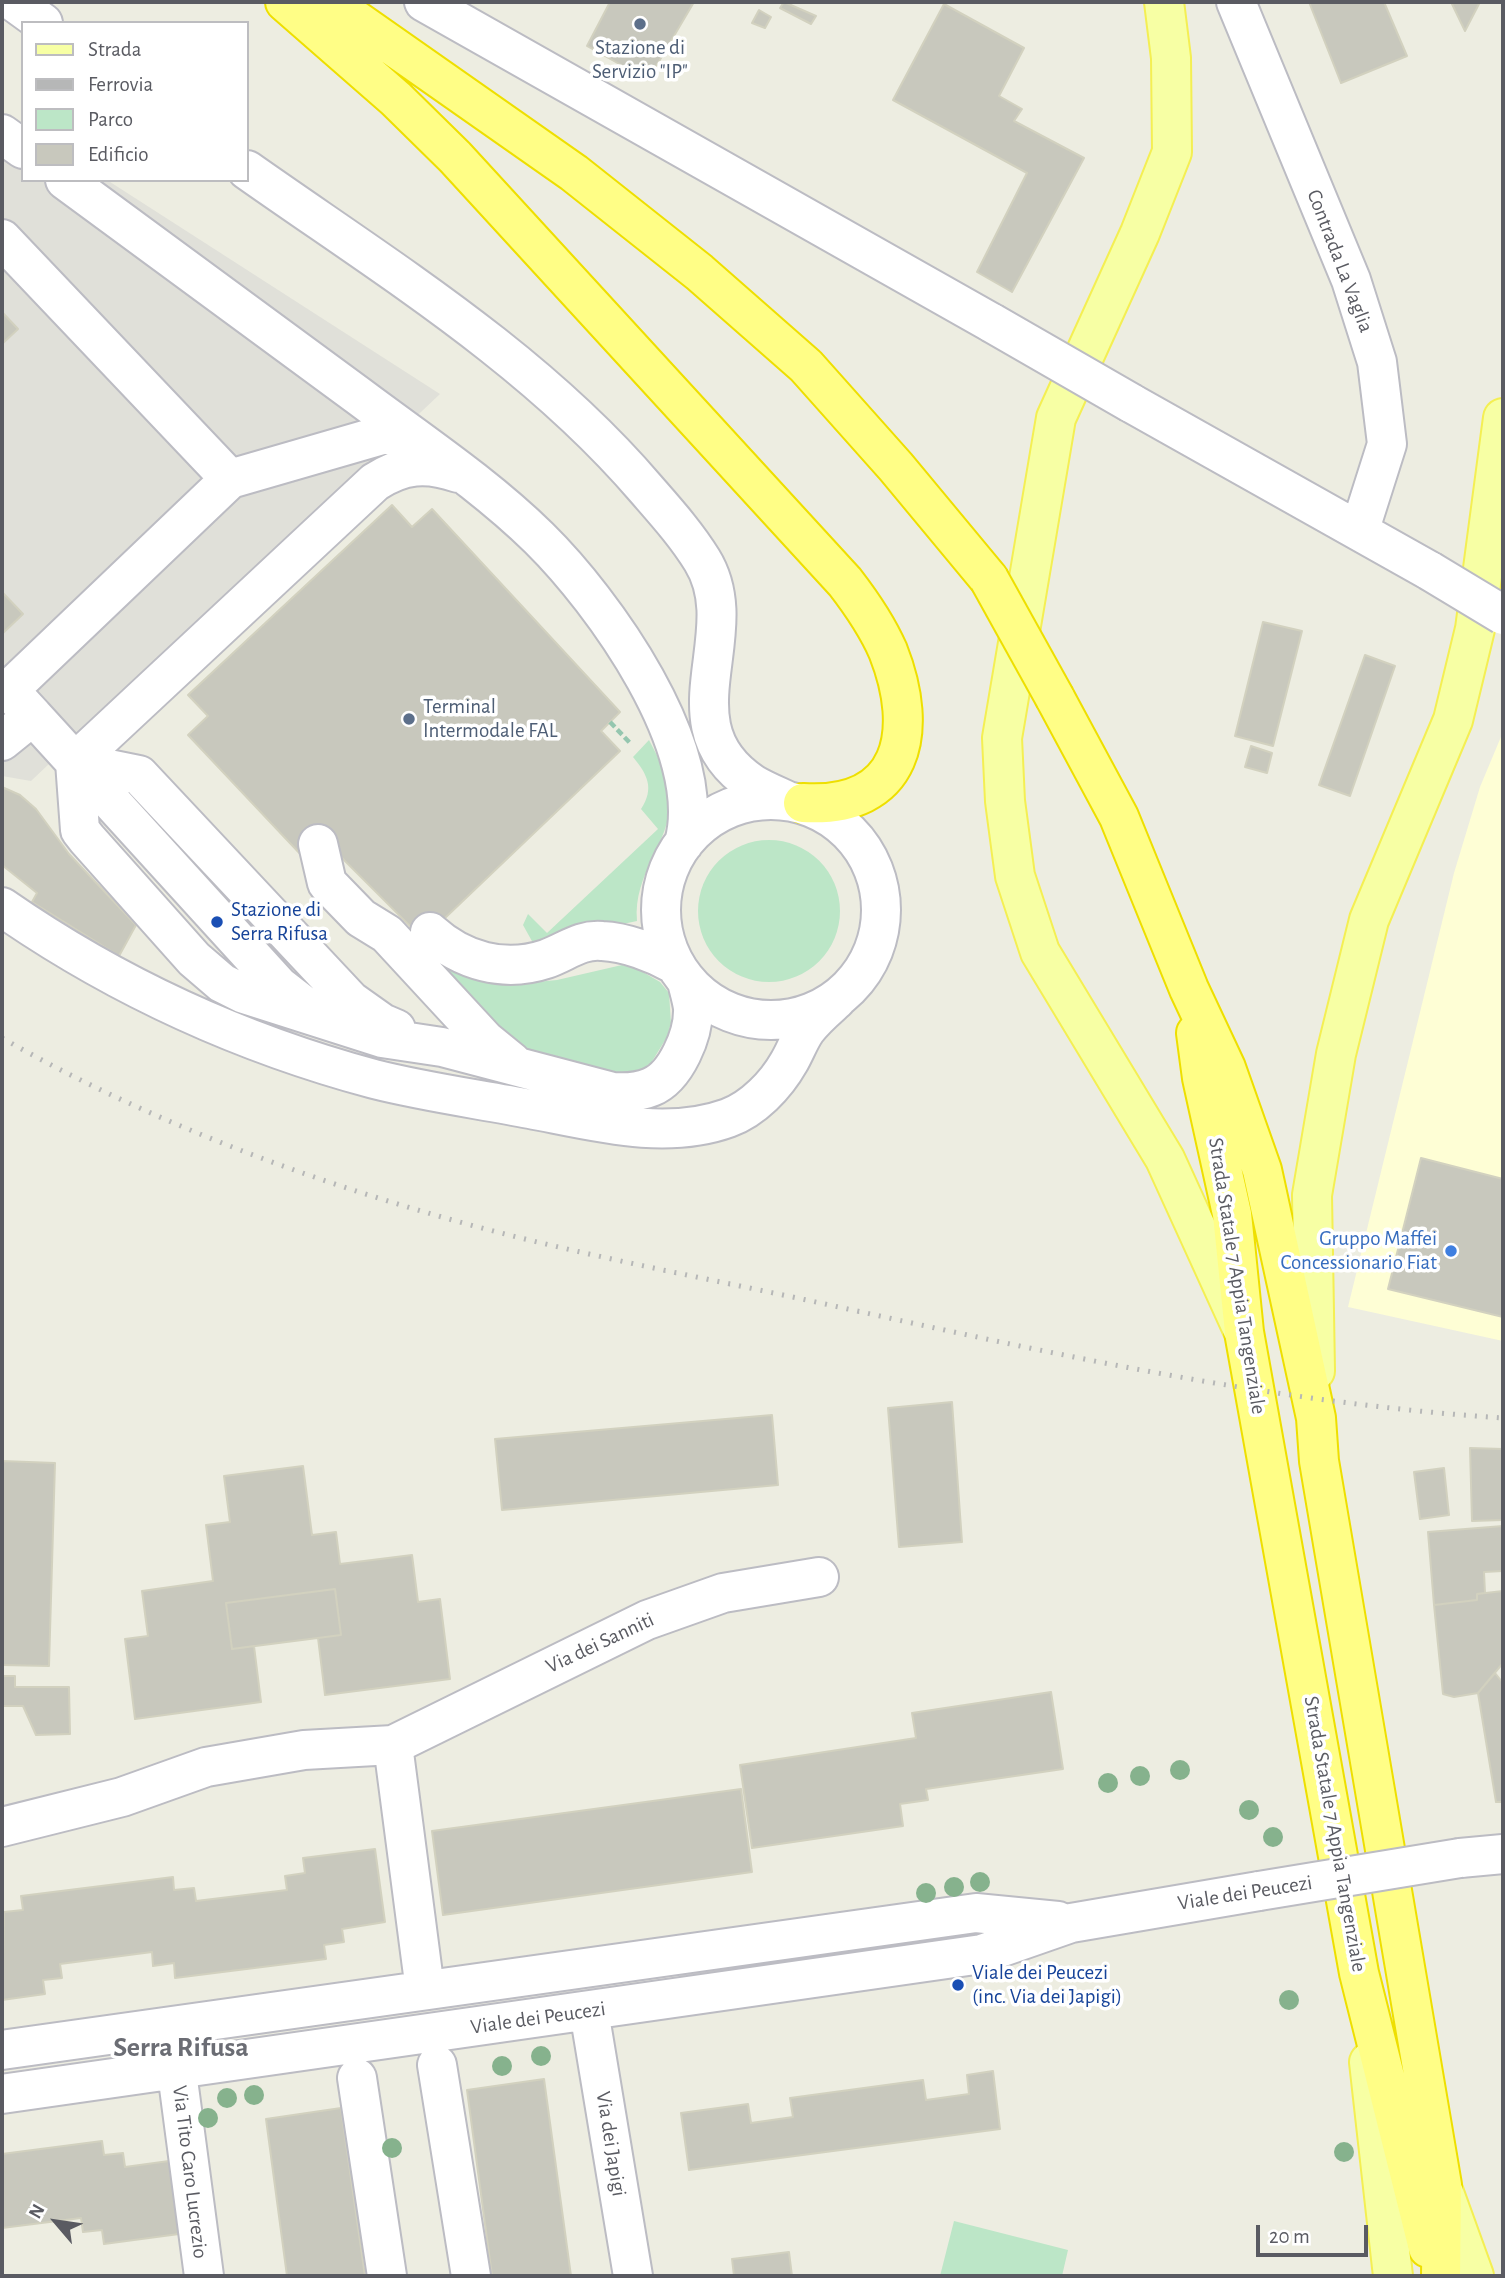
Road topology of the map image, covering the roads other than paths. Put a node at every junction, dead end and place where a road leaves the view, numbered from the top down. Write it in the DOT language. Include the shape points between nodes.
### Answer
graph roads {
  1 [pos="14,2"];
  2 [pos="285,2"];
  3 [pos="331,2"];
  4 [pos="424,2"];
  5 [pos="1164,2"];
  6 [pos="1236,2"];
  7 [pos="40,21"];
  8 [pos="2,134"];
  9 [pos="21,148"];
  10 [pos="248,171"];
  11 [pos="68,182"];
  12 [pos="2,239"];
  13 [pos="1503,418"];
  14 [pos="418,441"];
  15 [pos="461,474"];
  16 [pos="230,478"];
  17 [pos="1360,529"];
  18 [pos="1503,615"];
  19 [pos="15,696"];
  20 [pos="2,741"];
  21 [pos="75,762"];
  22 [pos="794,802"];
  23 [pos="684,843"];
  24 [pos="319,848"];
  25 [pos="2,907"];
  26 [pos="430,932"];
  27 [pos="681,973"];
  28 [pos="1189,989"];
  29 [pos="836,1000"];
  30 [pos="442,1047"];
  31 [pos="533,1071"];
  32 [pos="653,1087"];
  33 [pos="518,1106"];
  34 [pos="1244,1332"];
  35 [pos="1316,1418"];
  36 [pos="819,1577"];
  37 [pos="393,1745"];
  38 [pos="2,1827"];
  39 [pos="1503,1854"];
  40 [pos="1071,1923"];
  41 [pos="555,1972"];
  42 [pos="1359,1973"];
  43 [pos="425,1990"];
  44 [pos="575,2012"];
  45 [pos="172,2026"];
  46 [pos="2,2050"];
  47 [pos="438,2065"];
  48 [pos="177,2069"];
  49 [pos="357,2078"];
  50 [pos="2,2094"];
  51 [pos="1442,2185"];
  52 [pos="204,2276"];
  53 [pos="387,2276"];
  54 [pos="471,2276"];
  55 [pos="633,2276"];
  56 [pos="1393,2276"];
  57 [pos="1435,2276"];
  58 [pos="1441,2276"];
  59 [pos="1474,2276"];
  1 -- 7 [label="street"];
  2 -- 22 [label="highway" via="455,157 865,608 887,650 899,689 903,723 899,749 888,774 859,797 843,803"];
  3 -- 28 [label="highway, bridge" via="562,165 699,272 806,366 896,467 989,579 1119,817"];
  4 -- 17 [label="street, bridge"];
  5 -- 34 [label="main road" via="1171,58 1172,152 1056,418 1002,738 1005,801 1015,876 1040,952 1165,1159"];
  6 -- 17 [label="street, Contrada La Vaglia" via="1351,280 1377,362 1387,444"];
  8 -- 9 [label="street"];
  10 -- 22 [label="street" via="499,349 582,419 626,466 690,542 712,582 718,626 707,691 708,716 721,751 752,784"];
  11 -- 14 [label="street"];
  12 -- 16 [label="street"];
  13 -- 35 [label="main road" via="1475,629 1452,720 1369,920 1336,1054 1312,1195"];
  14 -- 15 [label="street"];
  14 -- 16 [label="street" via="382,435"];
  15 -- 21 [label="street" via="434,464 414,465 392,470 375,482"];
  15 -- 23 [label="street" via="539,538 604,613 633,656 684,768 690,819"];
  16 -- 19 [label="street"];
  17 -- 18 [label="street, bridge"];
  19 -- 20 [label="street"];
  19 -- 21 [label="street"];
  21 -- 30 [label="street" via="139,775 351,1001 382,1023"];
  21 -- 30 [label="street" via="80,830 194,960 222,983 382,1038"];
  22 -- 23 [label="street" via="737,805 708,821"];
  22 -- 29 [label="street" via="825,813 844,827 865,852 878,882 882,915 876,947 860,976"];
  23 -- 27 [label="street" via="663,889 661,915 665,940"];
  24 -- 31 [label="street" via="327,883 361,919 387,934 498,1053"];
  25 -- 33 [label="street" via="113,976 240,1036 375,1079"];
  26 -- 27 [label="street" via="470,959 505,965 548,958 571,945 602,941 656,954"];
  27 -- 29 [label="street" via="711,1003 732,1013 774,1021 807,1015"];
  27 -- 32 [label="street" via="693,1008 687,1039 677,1060"];
  28 -- 34 [label="highway, Strada Statale 7 Appia Tangenziale" via="1202,1078 1232,1214"];
  28 -- 35 [label="highway, Strada Statale 7 Appia Tangenziale" via="1226,1068 1262,1170"];
  29 -- 33 [label="street" via="805,1031 774,1084 754,1104 729,1118 683,1128 650,1128"];
  30 -- 31 [label="street"];
  31 -- 32 [label="street" via="613,1093"];
  32 -- 33 [label="street" via="621,1106 602,1110"];
  34 -- 42 [label="highway, Strada Statale 7 Appia Tangenziale"];
  35 -- 51 [label="highway, Strada Statale 7 Appia Tangenziale" via="1319,1461"];
  36 -- 37 [label="street, Via dei Sanniti" via="723,1593 647,1620"];
  37 -- 38 [label="street, Via dei Sanniti" via="303,1750 206,1767 122,1797"];
  37 -- 43 [label="street"];
  39 -- 40 [label="street, Viale dei Peucezi, bridge"];
  40 -- 41 [label="street, Viale dei Peucezi" via="976,1913"];
  40 -- 44 [label="street, Viale dei Peucezi" via="982,1954"];
  41 -- 43 [label="street, Viale dei Peucezi"];
  41 -- 44 [label="street, Via dei Japigi"];
  42 -- 56 [label="main road"];
  42 -- 57 [label="highway, Strada Statale 7 Appia Tangenziale"];
  43 -- 45 [label="street, Viale dei Peucezi"];
  44 -- 48 [label="street, Viale dei Peucezi"];
  44 -- 55 [label="street, Via dei Japigi"];
  45 -- 46 [label="street, Viale dei Peucezi"];
  45 -- 48 [label="street, Via Tito Caro Lucrezio"];
  47 -- 54 [label="street"];
  48 -- 50 [label="street, Viale dei Peucezi"];
  48 -- 52 [label="street, Via Tito Caro Lucrezio"];
  49 -- 53 [label="street"];
  51 -- 58 [label="highway, Strada Statale 7 Appia Tangenziale"];
  51 -- 59 [label="main road"];
}
